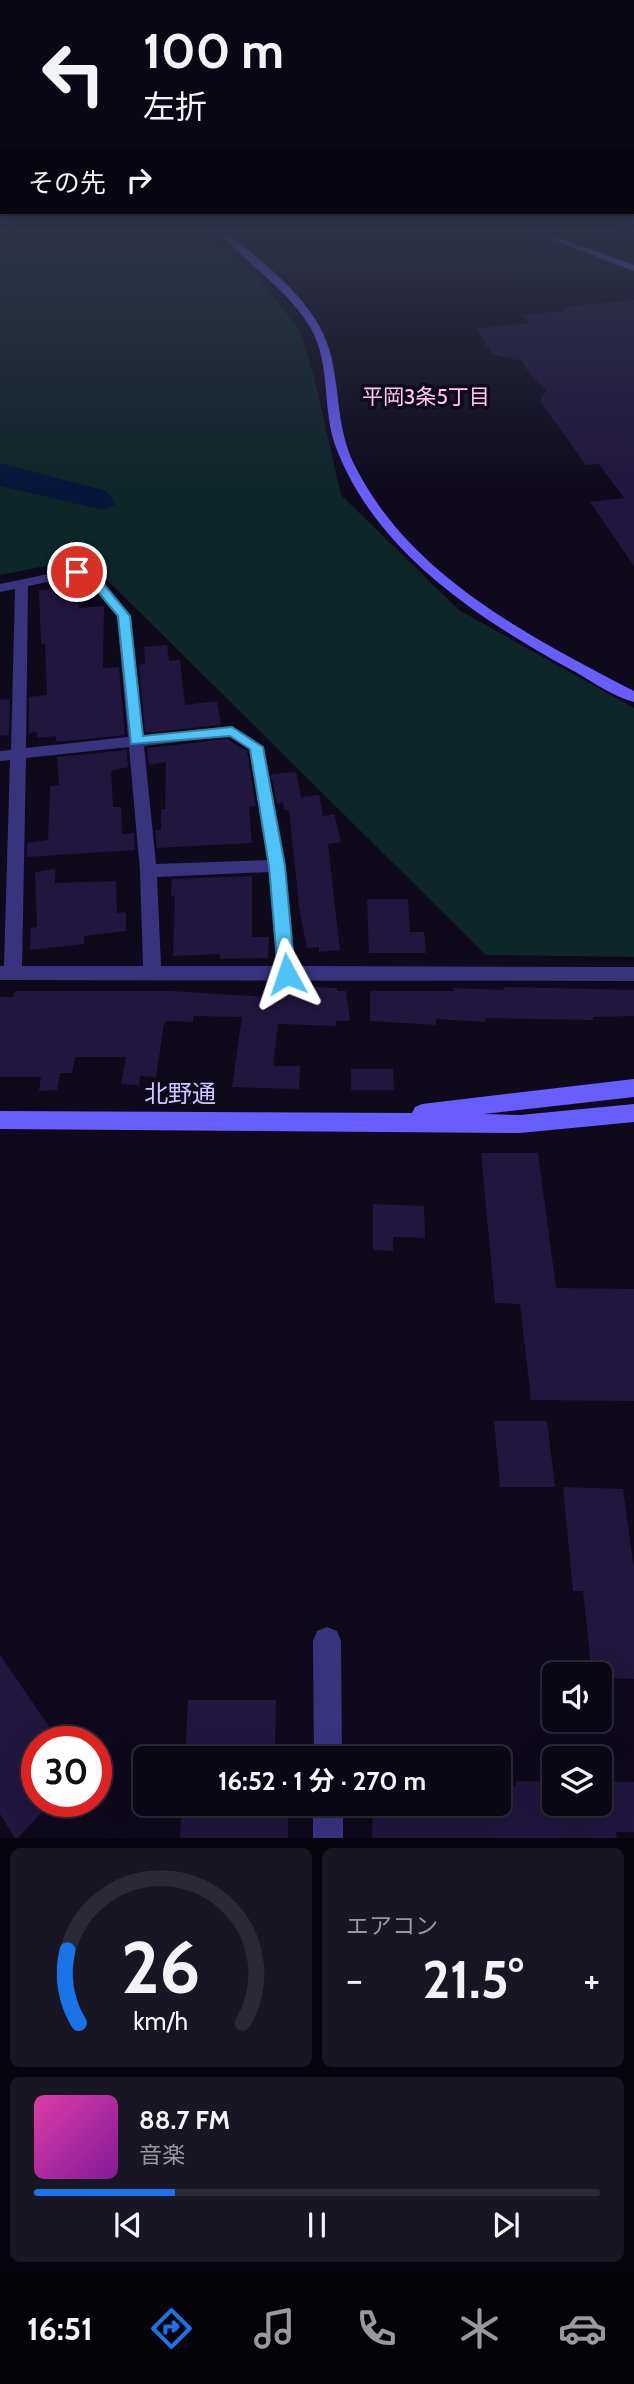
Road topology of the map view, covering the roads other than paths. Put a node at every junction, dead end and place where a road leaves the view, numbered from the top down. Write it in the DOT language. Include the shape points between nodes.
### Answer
graph roads {
  1 [pos="309,318"];
  2 [pos="22,584"];
  3 [pos="0,588"];
  4 [pos="634,697"];
  5 [pos="136,741"];
  6 [pos="19,754"];
  7 [pos="0,756"];
  8 [pos="277,866"];
  9 [pos="148,872"];
  10 [pos="152,971"];
  11 [pos="6,973"];
  12 [pos="287,974"];
  13 [pos="634,974"];
  14 [pos="634,1088"];
  15 [pos="634,1113"];
  16 [pos="0,1120"];
  17 [pos="360,1121"];
  18 [pos="327,1641"];
  19 [pos="328,1746"];
  20 [pos="328,1816"];
  21 [pos="328,1838"];
  1 -- 4 [label="street" via="323,346 333,421 345,456 371,503 401,538 457,589 520,636"];
  2 -- 3 [label="street"];
  2 -- 5 [label="street" via="89,573 124,616"];
  2 -- 6 [label="street"];
  5 -- 6 [label="street"];
  5 -- 8 [label="street" via="232,731 256,747"];
  5 -- 9 [label="street"];
  6 -- 7 [label="street"];
  6 -- 11 [label="street"];
  8 -- 9 [label="street"];
  8 -- 12 [label="street"];
  9 -- 10 [label="street"];
  10 -- 11 [label="street"];
  10 -- 12 [label="street"];
  12 -- 13 [label="street"];
  14 -- 17 [label="street, 北野通"];
  15 -- 17 [label="street, 北野通" via="520,1124"];
  16 -- 17 [label="street, 北野通"];
  18 -- 19 [label="street"];
  20 -- 21 [label="street"];
}
